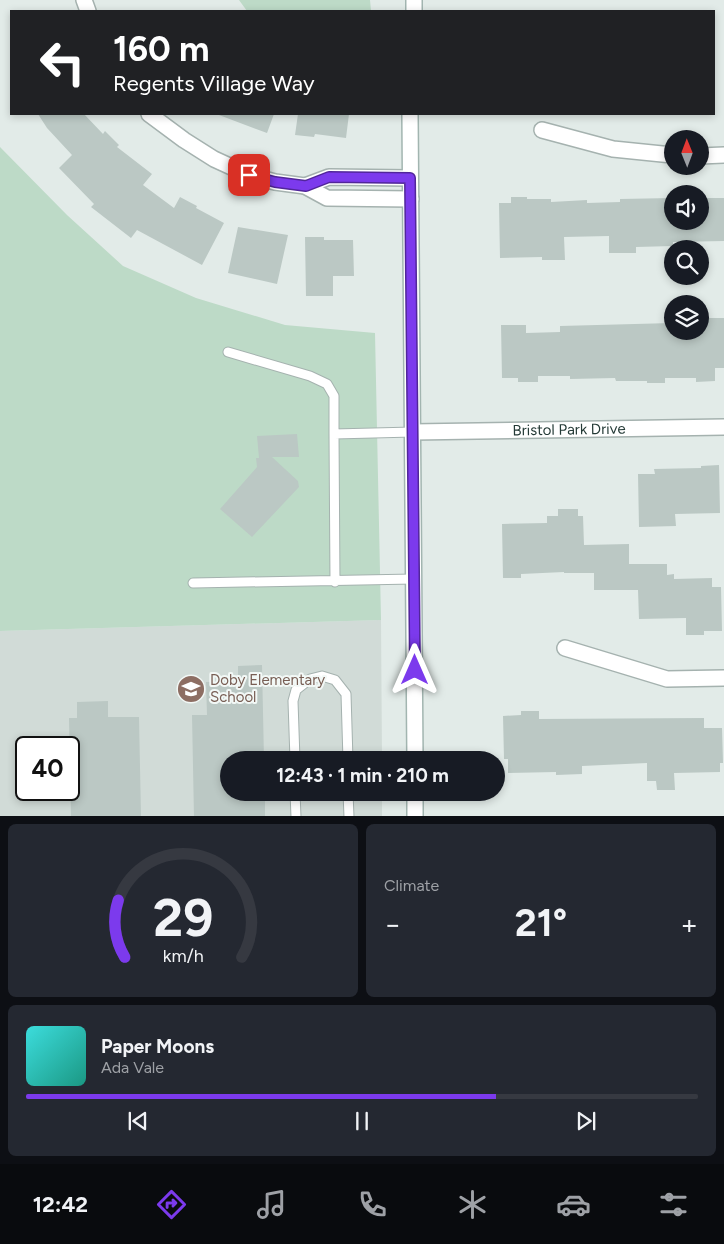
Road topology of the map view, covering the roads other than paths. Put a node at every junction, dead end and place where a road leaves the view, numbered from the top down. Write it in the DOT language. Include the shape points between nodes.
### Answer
graph roads {
  1 [pos="150,115"];
  2 [pos="410,115"];
  3 [pos="542,130"];
  4 [pos="664,154"];
  5 [pos="724,155"];
  6 [pos="709,156"];
  7 [pos="410,178"];
  8 [pos="306,186"];
  9 [pos="410,199"];
  10 [pos="228,352"];
  11 [pos="724,427"];
  12 [pos="414,432"];
  13 [pos="334,434"];
  14 [pos="414,579"];
  15 [pos="335,582"];
  16 [pos="193,583"];
  17 [pos="565,648"];
  18 [pos="724,678"];
  19 [pos="295,751"];
  20 [pos="348,751"];
  21 [pos="415,751"];
  22 [pos="296,801"];
  23 [pos="348,801"];
  24 [pos="415,801"];
  25 [pos="296,816"];
  26 [pos="349,816"];
  27 [pos="415,816"];
  1 -- 8 [label="street" via="214,159 249,175"];
  2 -- 7 [label="street"];
  3 -- 4 [label="street" via="613,149"];
  5 -- 6 [label="street"];
  7 -- 8 [label="street" via="329,177"];
  7 -- 9 [label="street"];
  8 -- 9 [label="street" via="327,198"];
  9 -- 12 [label="street"];
  10 -- 13 [label="lane" via="327,384 334,396"];
  11 -- 12 [label="street, Bristol Park Drive"];
  12 -- 13 [label="lane"];
  12 -- 14 [label="street"];
  13 -- 15 [label="lane"];
  14 -- 15 [label="lane"];
  14 -- 21 [label="street"];
  15 -- 16 [label="lane"];
  17 -- 18 [label="street" via="667,679"];
  19 -- 20 [label="lane" via="293,701 296,690 310,679 322,676 335,680 346,694"];
  22 -- 25 [label="lane"];
  23 -- 26 [label="lane"];
  24 -- 27 [label="street"];
}
